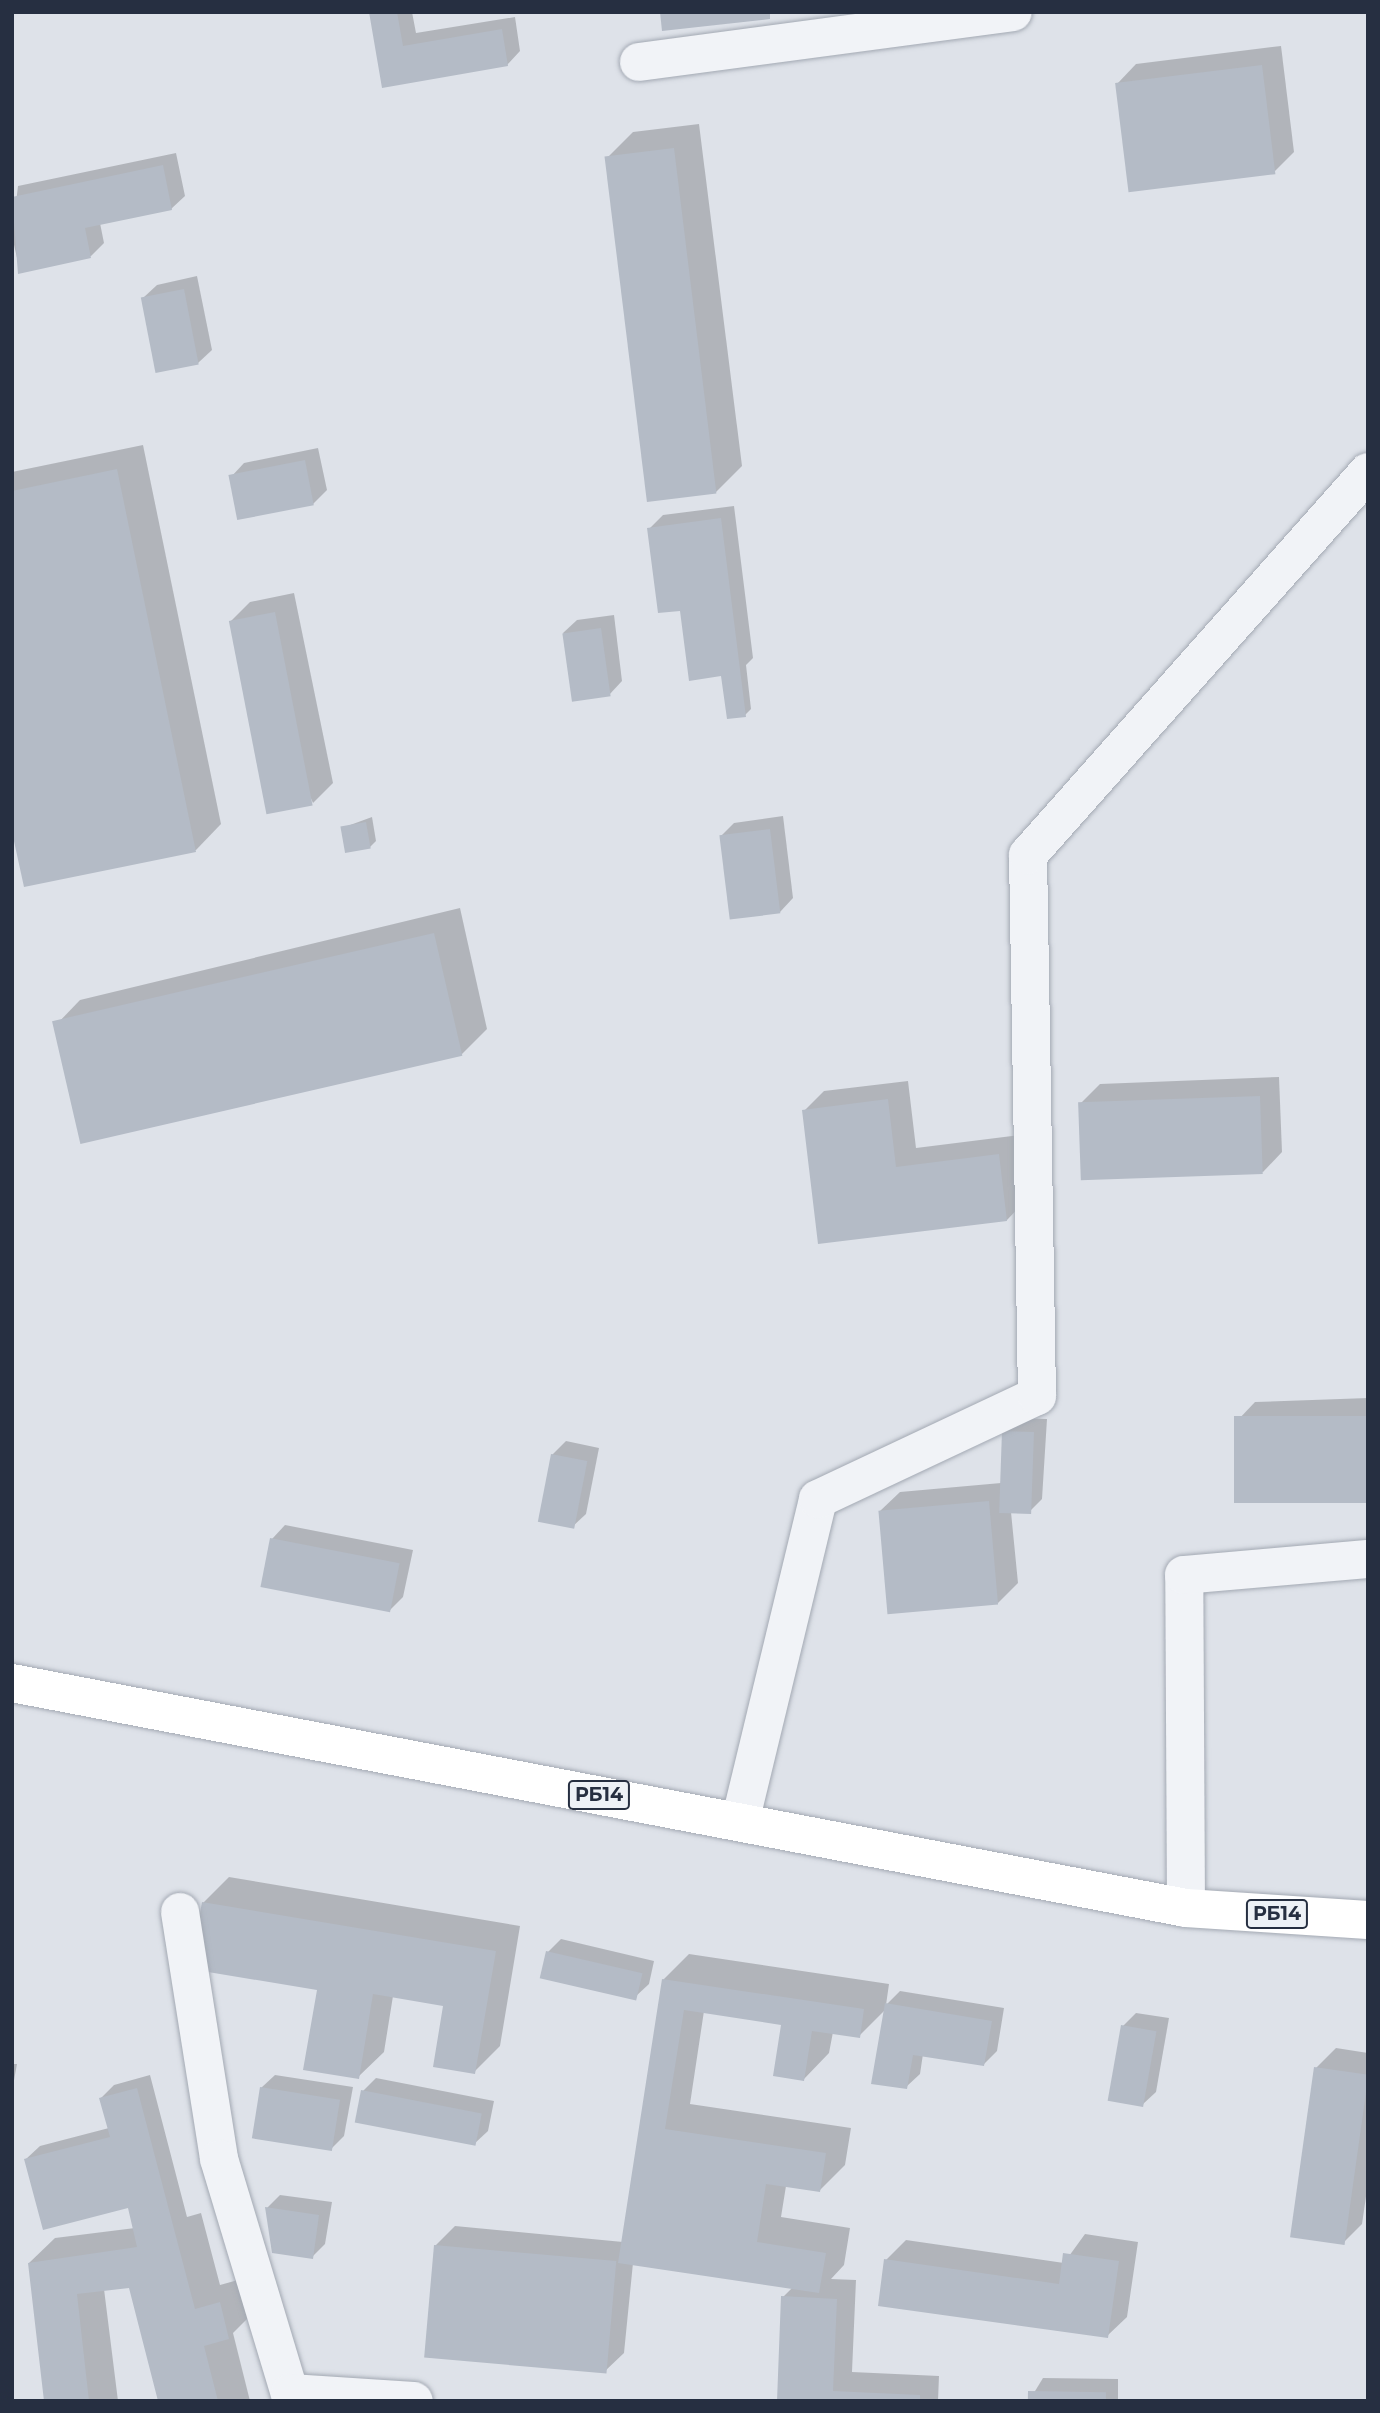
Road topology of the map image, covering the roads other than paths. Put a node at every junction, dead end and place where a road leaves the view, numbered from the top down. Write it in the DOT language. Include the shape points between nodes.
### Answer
graph roads {
  1 [pos="1013,12"];
  2 [pos="639,61"];
  3 [pos="1368,472"];
  4 [pos="1368,1559"];
  5 [pos="12,1683"];
  6 [pos="740,1822"];
  7 [pos="1186,1908"];
  8 [pos="180,1912"];
  9 [pos="1368,1920"];
  10 [pos="291,2397"];
  11 [pos="414,2401"];
  1 -- 2 [label="street"];
  3 -- 6 [label="street" via="1028,855 1037,1396 818,1499"];
  4 -- 7 [label="street" via="1184,1575"];
  5 -- 6 [label="highway, РБ14"];
  6 -- 7 [label="highway, РБ14"];
  7 -- 9 [label="highway, РБ14"];
  8 -- 10 [label="street" via="219,2159"];
  10 -- 11 [label="street"];
}
